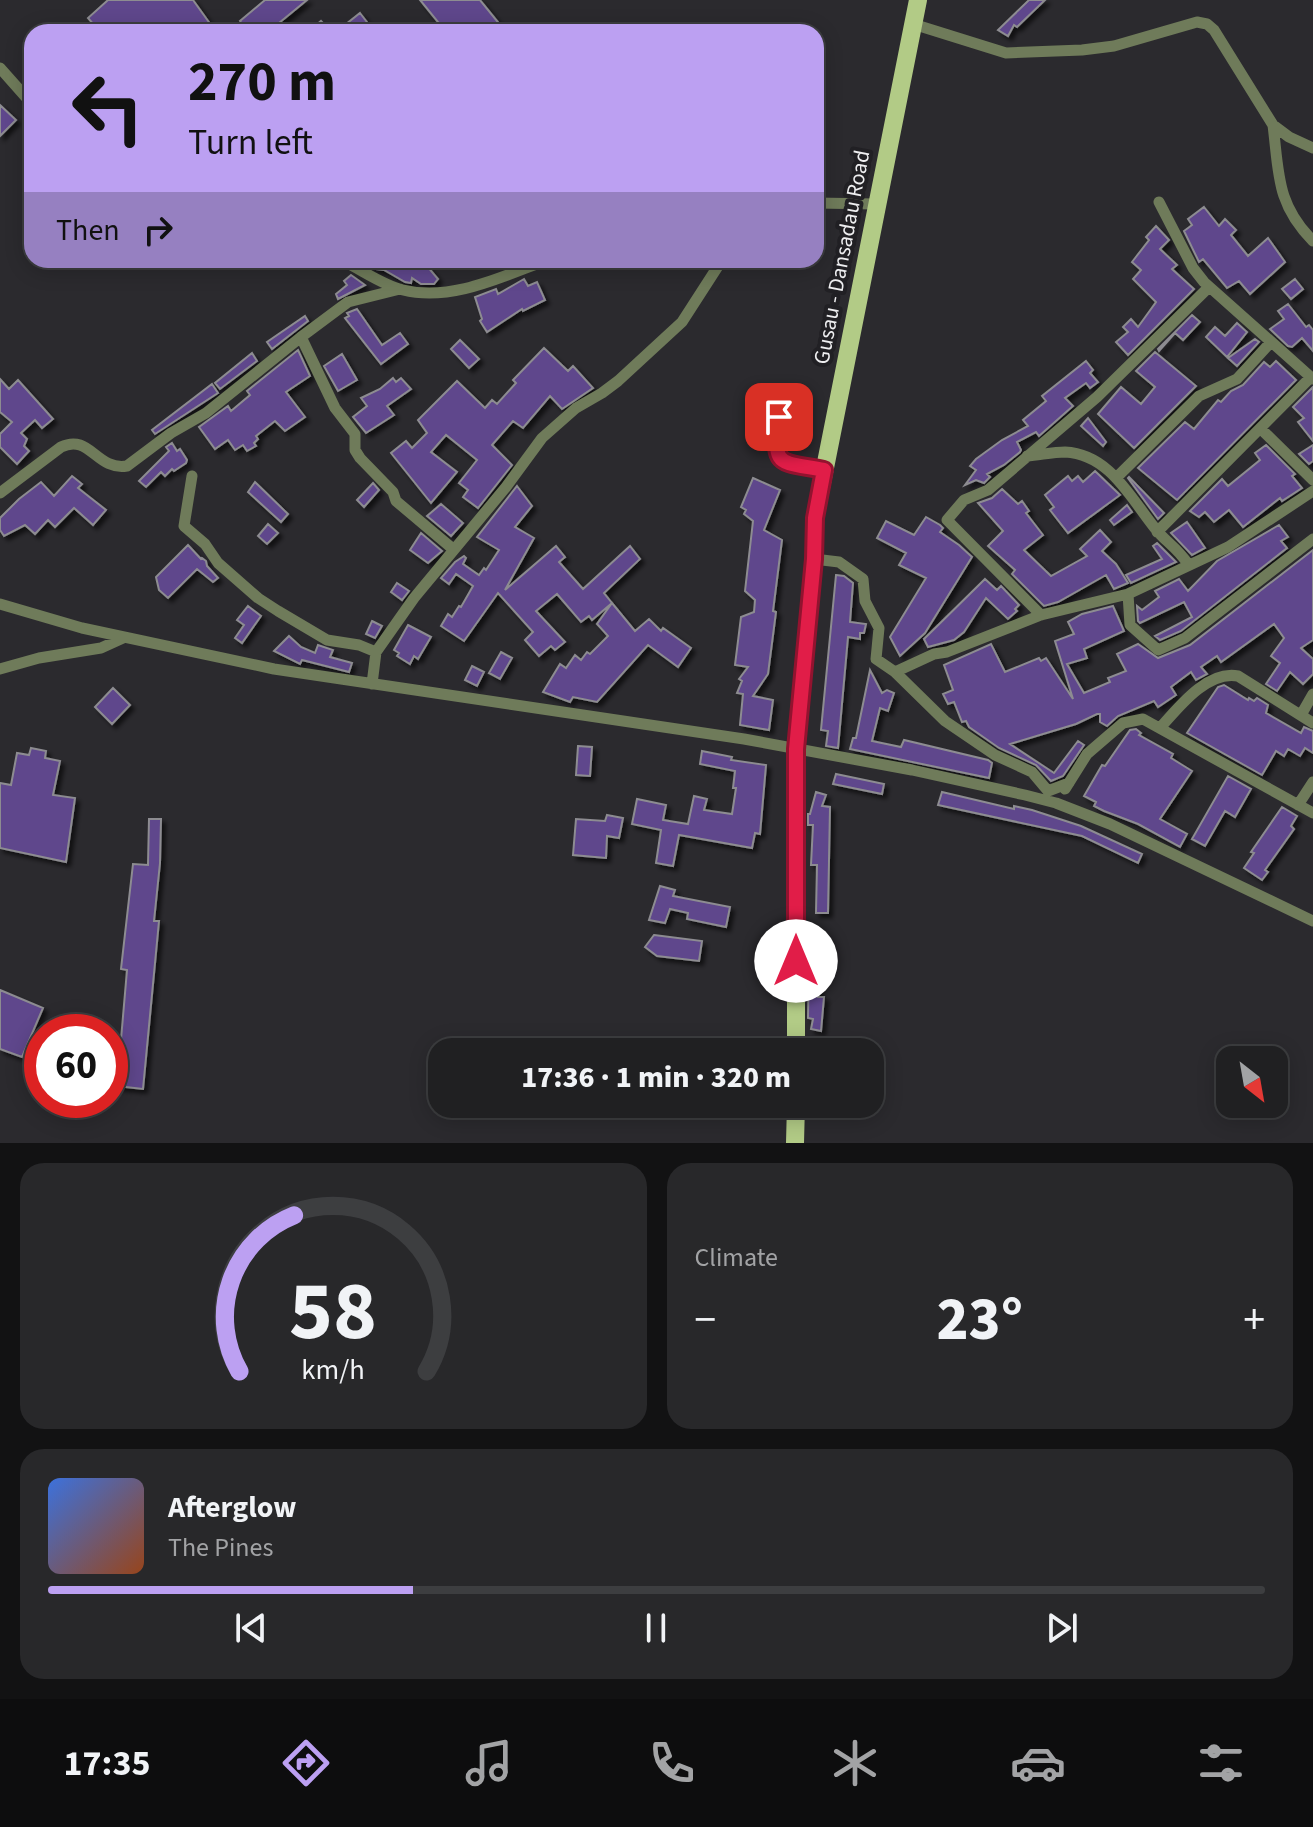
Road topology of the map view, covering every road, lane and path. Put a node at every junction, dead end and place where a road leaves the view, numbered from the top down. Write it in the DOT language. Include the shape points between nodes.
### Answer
graph roads {
  1 [pos="918,0"];
  2 [pos="913,24"];
  3 [pos="0,68"];
  4 [pos="24,95"];
  5 [pos="1273,125"];
  6 [pos="1313,148"];
  7 [pos="1159,202"];
  8 [pos="824,203"];
  9 [pos="876,204"];
  10 [pos="1313,241"];
  11 [pos="357,268"];
  12 [pos="525,268"];
  13 [pos="717,268"];
  14 [pos="1209,287"];
  15 [pos="400,289"];
  16 [pos="301,337"];
  17 [pos="1271,342"];
  18 [pos="1312,378"];
  19 [pos="779,417"];
  20 [pos="1261,429"];
  21 [pos="1027,456"];
  22 [pos="824,470"];
  23 [pos="192,476"];
  24 [pos="1116,478"];
  25 [pos="1313,480"];
  26 [pos="1313,491"];
  27 [pos="0,493"];
  28 [pos="1157,532"];
  29 [pos="1313,539"];
  30 [pos="453,549"];
  31 [pos="814,559"];
  32 [pos="1188,564"];
  33 [pos="1128,594"];
  34 [pos="0,604"];
  35 [pos="1041,615"];
  36 [pos="123,638"];
  37 [pos="376,652"];
  38 [pos="0,669"];
  39 [pos="895,672"];
  40 [pos="372,684"];
  41 [pos="1313,694"];
  42 [pos="1301,715"];
  43 [pos="1313,723"];
  44 [pos="1160,728"];
  45 [pos="796,749"];
  46 [pos="1313,782"];
  47 [pos="1069,783"];
  48 [pos="1056,803"];
  49 [pos="1298,805"];
  50 [pos="1313,813"];
  51 [pos="1312,919"];
  52 [pos="796,1038"];
  53 [pos="796,1118"];
  54 [pos="795,1143"];
  1 -- 2 [label="main road, Gusau - Dansadau Road"];
  2 -- 5 [label="street" via="1006,53 1114,46 1197,22 1207,24"];
  2 -- 9 [label="main road, Gusau - Dansadau Road"];
  3 -- 4 [label="street"];
  5 -- 6 [label="street"];
  5 -- 10 [label="street" via="1286,207"];
  7 -- 14 [label="street" via="1193,268"];
  8 -- 9 [label="street"];
  9 -- 22 [label="main road, Gusau - Dansadau Road"];
  11 -- 15 [label="street"];
  12 -- 15 [label="street" via="440,293"];
  13 -- 30 [label="street" via="682,322 610,387 542,438"];
  14 -- 17 [label="street"];
  14 -- 21 [label="street" via="1097,397"];
  15 -- 16 [label="street" via="348,302"];
  16 -- 27 [label="street" via="206,413 127,466 111,467 83,444 70,443"];
  16 -- 30 [label="street" via="335,408 355,434 360,458 396,501"];
  17 -- 18 [label="street"];
  17 -- 24 [label="street" via="1237,379 1199,396"];
  18 -- 20 [label="street"];
  19 -- 22 [label="lane" via="775,450 780,458"];
  20 -- 25 [label="street"];
  20 -- 28 [label="street"];
  21 -- 24 [label="street" via="1073,453 1097,461"];
  21 -- 35 [label="street" via="988,490 964,500 947,520"];
  22 -- 31 [label="main road, Gusau - Dansadau Road"];
  23 -- 37 [label="street" via="184,526 218,563 258,598 310,631"];
  24 -- 28 [label="street"];
  26 -- 32 [label="street" via="1228,547"];
  28 -- 32 [label="street"];
  29 -- 33 [label="street" via="1185,638 1158,650 1130,625"];
  30 -- 37 [label="street"];
  31 -- 39 [label="street" via="839,562 863,579 865,601 879,628 876,659"];
  31 -- 45 [label="main road, Gusau - Dansadau Road"];
  32 -- 33 [label="street"];
  33 -- 35 [label="street"];
  34 -- 36 [label="street"];
  35 -- 39 [label="street"];
  36 -- 38 [label="street" via="101,648"];
  36 -- 40 [label="street"];
  37 -- 40 [label="street"];
  39 -- 47 [label="street" via="945,721 995,755 1032,772 1048,791"];
  40 -- 45 [label="street"];
  41 -- 42 [label="street"];
  42 -- 43 [label="street"];
  42 -- 44 [label="street" via="1230,674 1192,695"];
  44 -- 47 [label="street" via="1143,719 1123,723 1087,754"];
  44 -- 49 [label="street"];
  45 -- 48 [label="street"];
  45 -- 52 [label="main road, Gusau - Dansadau Road"];
  46 -- 49 [label="street"];
  47 -- 48 [label="street"];
  48 -- 51 [label="street"];
  49 -- 50 [label="street"];
  53 -- 54 [label="main road"];
}
